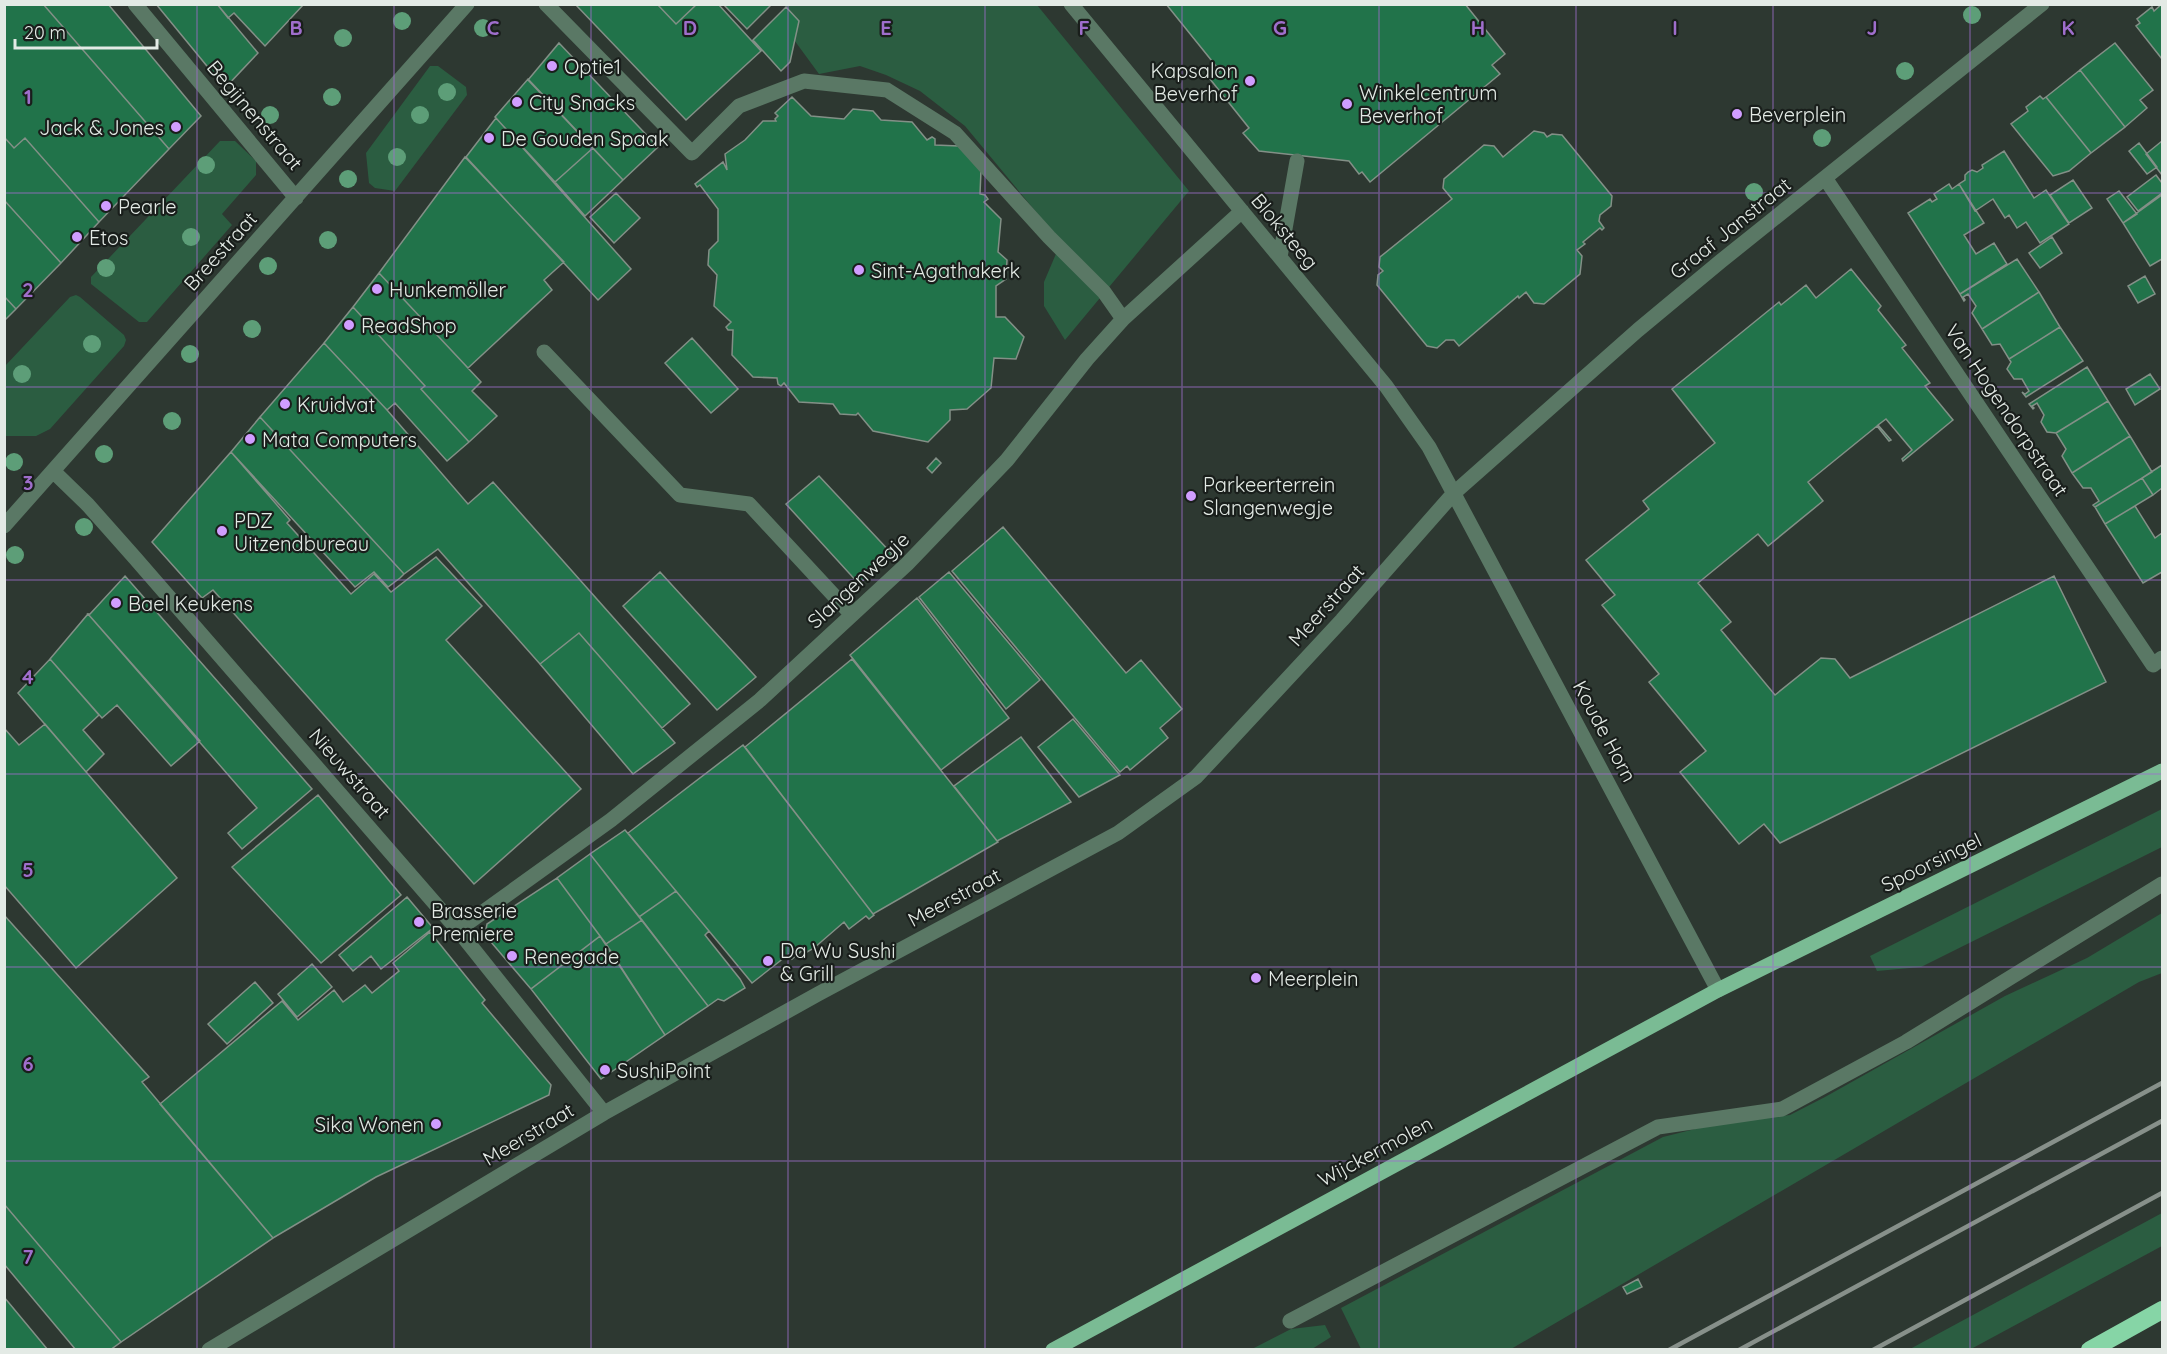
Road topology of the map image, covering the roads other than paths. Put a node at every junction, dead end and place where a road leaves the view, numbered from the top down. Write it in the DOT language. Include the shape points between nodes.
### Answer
graph roads {
  1 [pos="135,4"];
  2 [pos="467,4"];
  3 [pos="546,4"];
  4 [pos="1071,4"];
  5 [pos="2042,4"];
  6 [pos="1297,161"];
  7 [pos="1825,178"];
  8 [pos="296,198"];
  9 [pos="1242,211"];
  10 [pos="1280,257"];
  11 [pos="1123,319"];
  12 [pos="544,352"];
  13 [pos="53,471"];
  14 [pos="1454,493"];
  15 [pos="4,526"];
  16 [pos="852,615"];
  17 [pos="2158,661"];
  18 [pos="2163,771"];
  19 [pos="2163,884"];
  20 [pos="458,930"];
  21 [pos="1718,990"];
  22 [pos="604,1113"];
  23 [pos="2163,1310"];
  24 [pos="1290,1321"];
  25 [pos="210,1350"];
  26 [pos="1053,1350"];
  27 [pos="2090,1350"];
  1 -- 8 [label="street, Begijnenstraat"];
  2 -- 8 [label="street, Breestraat"];
  3 -- 11 [label="street" via="692,153 739,106 804,81 887,90 955,133 1104,292"];
  4 -- 9 [label="street, Bloksteeg"];
  5 -- 7 [label="street, Graaf Janstraat"];
  6 -- 10 [label="street"];
  7 -- 14 [label="street, Graaf Janstraat" via="1638,330"];
  7 -- 17 [label="street, Van Hogendorpstraat"];
  8 -- 13 [label="street, Breestraat"];
  9 -- 10 [label="street, Bloksteeg"];
  9 -- 11 [label="street, Slangenwegje"];
  10 -- 14 [label="street, Bloksteeg" via="1386,386 1429,447"];
  11 -- 16 [label="street, Slangenwegje" via="1007,460 908,564"];
  12 -- 16 [label="street" via="680,495 749,504"];
  13 -- 15 [label="street, Breestraat"];
  13 -- 20 [label="street, Nieuwstraat" via="128,549"];
  14 -- 21 [label="street, Koude Horn"];
  14 -- 22 [label="street, Meerstraat" via="1196,777 1118,833"];
  16 -- 20 [label="street, Slangenwegje" via="760,700 611,820"];
  18 -- 21 [label="main road, Spoorsingel"];
  19 -- 24 [label="street" via="1906,1042 1782,1109 1658,1126"];
  20 -- 22 [label="street, Nieuwstraat"];
  21 -- 26 [label="main road, Wijckermolen"];
  22 -- 25 [label="street, Meerstraat"];
  23 -- 27 [label="highway"];
}
